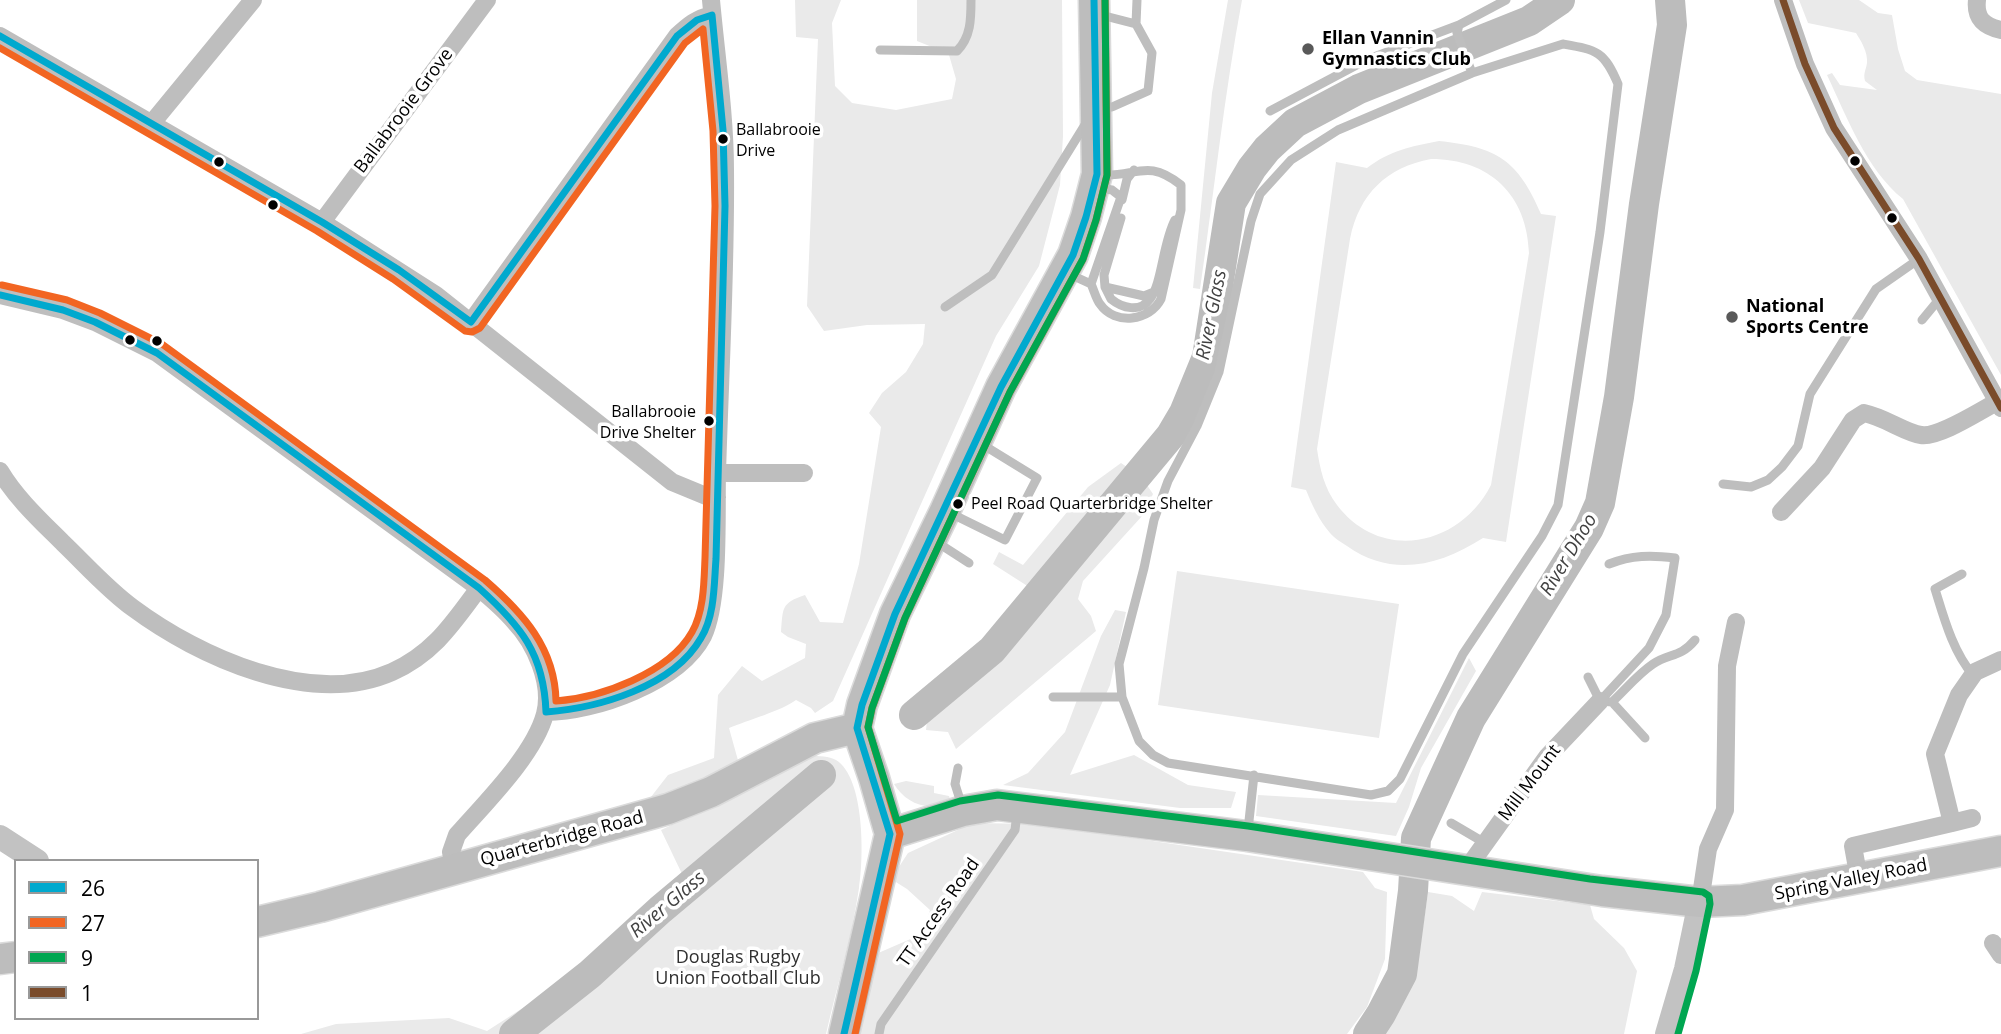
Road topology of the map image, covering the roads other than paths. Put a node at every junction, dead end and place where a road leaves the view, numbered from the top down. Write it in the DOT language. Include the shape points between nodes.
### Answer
graph roads {
  1 [pos="253,0"];
  2 [pos="487,0"];
  3 [pos="971,0"];
  4 [pos="1137,0"];
  5 [pos="1506,0"];
  6 [pos="1783,0"];
  7 [pos="1977,0"];
  8 [pos="1094,7"];
  9 [pos="711,8"];
  10 [pos="1136,24"];
  11 [pos="1458,29"];
  12 [pos="2001,30"];
  13 [pos="0,36"];
  14 [pos="880,50"];
  15 [pos="1470,70"];
  16 [pos="1096,107"];
  17 [pos="1270,111"];
  18 [pos="152,123"];
  19 [pos="1134,170"];
  20 [pos="1104,186"];
  21 [pos="1181,210"];
  22 [pos="322,222"];
  23 [pos="1919,259"];
  24 [pos="1063,271"];
  25 [pos="1091,284"];
  26 [pos="1105,286"];
  27 [pos="1154,292"];
  28 [pos="0,295"];
  29 [pos="1941,298"];
  30 [pos="945,306"];
  31 [pos="1922,320"];
  32 [pos="471,322"];
  33 [pos="1999,405"];
  34 [pos="976,441"];
  35 [pos="0,471"];
  36 [pos="717,473"];
  37 [pos="804,473"];
  38 [pos="1723,484"];
  39 [pos="717,497"];
  40 [pos="945,511"];
  41 [pos="1781,512"];
  42 [pos="931,537"];
  43 [pos="969,563"];
  44 [pos="1609,564"];
  45 [pos="1962,574"];
  46 [pos="479,588"];
  47 [pos="1736,622"];
  48 [pos="1695,640"];
  49 [pos="2001,660"];
  50 [pos="1973,675"];
  51 [pos="1588,677"];
  52 [pos="1053,697"];
  53 [pos="1122,697"];
  54 [pos="1606,701"];
  55 [pos="546,712"];
  56 [pos="859,732"];
  57 [pos="1645,738"];
  58 [pos="958,768"];
  59 [pos="1254,775"];
  60 [pos="1017,807"];
  61 [pos="963,811"];
  62 [pos="1972,818"];
  63 [pos="1451,823"];
  64 [pos="1952,823"];
  65 [pos="890,834"];
  66 [pos="1247,836"];
  67 [pos="0,837"];
  68 [pos="1485,843"];
  69 [pos="2001,851"];
  70 [pos="34,859"];
  71 [pos="455,868"];
  72 [pos="1466,870"];
  73 [pos="1859,879"];
  74 [pos="1700,902"];
  75 [pos="259,906"];
  76 [pos="300,912"];
  77 [pos="259,922"];
  78 [pos="845,1034"];
  79 [pos="879,1034"];
  80 [pos="1667,1034"];
  1 -- 18 [label="street"];
  2 -- 22 [label="street, Ballabrooie Grove"];
  3 -- 14 [label="lane" via="965,42 957,51"];
  4 -- 10 [label="lane"];
  5 -- 11 [label="lane"];
  6 -- 23 [label="street" via="1834,128"];
  7 -- 12 [label="street" via="1979,19"];
  8 -- 10 [label="lane"];
  8 -- 16 [label="highway"];
  9 -- 32 [label="street" via="677,36"];
  9 -- 36 [label="street" via="725,167"];
  10 -- 16 [label="lane" via="1152,52 1149,91 1112,107"];
  11 -- 15 [label="lane"];
  11 -- 17 [label="lane" via="1366,60"];
  13 -- 18 [label="street"];
  15 -- 53 [label="lane" via="1338,130 1292,160 1260,194 1219,372 1154,520 1119,664"];
  15 -- 59 [label="lane" via="1563,44 1592,49 1609,63 1618,84 1558,505 1463,654 1400,779 1388,791 1371,795"];
  16 -- 20 [label="highway"];
  16 -- 30 [label="lane" via="992,275"];
  18 -- 22 [label="street"];
  19 -- 20 [label="lane" via="1127,179"];
  19 -- 20 [label="lane" via="1114,175"];
  19 -- 21 [label="lane" via="1144,168 1172,178 1181,186"];
  20 -- 24 [label="highway"];
  20 -- 25 [label="lane"];
  20 -- 26 [label="lane" via="1123,212 1104,275"];
  21 -- 25 [label="lane" via="1155,310 1132,319 1115,315 1100,305"];
  21 -- 27 [label="lane" via="1168,238"];
  22 -- 32 [label="street" via="400,270"];
  23 -- 29 [label="street"];
  23 -- 38 [label="lane" via="1875,289 1810,394 1798,446 1782,467 1751,487"];
  24 -- 25 [label="lane"];
  24 -- 34 [label="highway" via="1019,349"];
  26 -- 27 [label="lane" via="1144,296"];
  26 -- 27 [label="lane" via="1111,299 1129,308 1142,307"];
  28 -- 46 [label="street" via="63,310 157,353"];
  29 -- 31 [label="lane"];
  29 -- 33 [label="street"];
  32 -- 39 [label="street" via="671,482"];
  33 -- 41 [label="street" via="1934,434 1921,435 1864,413 1853,420 1822,468"];
  34 -- 40 [label="highway"];
  34 -- 40 [label="lane" via="1037,478 1005,540"];
  35 -- 46 [label="street" via="43,523 132,607 221,658 285,679 346,684 391,673 439,642"];
  36 -- 37 [label="street"];
  36 -- 39 [label="street"];
  39 -- 55 [label="street" via="712,607 701,639 685,658 652,682 612,699"];
  40 -- 42 [label="highway"];
  42 -- 43 [label="lane"];
  42 -- 56 [label="highway" via="887,633"];
  44 -- 54 [label="lane" via="1630,556 1675,558 1666,615 1649,648"];
  45 -- 50 [label="lane" via="1935,589 1957,650"];
  46 -- 55 [label="street" via="515,621 529,642 540,664"];
  47 -- 74 [label="street" via="1727,666 1725,810 1708,849"];
  48 -- 54 [label="lane" via="1675,656 1654,663"];
  49 -- 50 [label="street"];
  50 -- 64 [label="street" via="1959,695 1935,754"];
  51 -- 54 [label="lane"];
  52 -- 53 [label="lane"];
  53 -- 59 [label="lane" via="1139,741 1153,755 1168,763"];
  54 -- 57 [label="lane"];
  54 -- 68 [label="street, Mill Mount" via="1547,757"];
  55 -- 71 [label="street" via="527,751 457,835 451,852"];
  56 -- 65 [label="highway"];
  56 -- 71 [label="highway, Quarterbridge Road" via="815,738 668,809"];
  58 -- 61 [label="lane" via="955,784"];
  59 -- 66 [label="lane"];
  60 -- 61 [label="highway, Spring Valley Road" via="997,804"];
  60 -- 66 [label="highway, Spring Valley Road"];
  60 -- 79 [label="lane, TT Access Road" via="1015,830 881,1024"];
  61 -- 65 [label="highway, Spring Valley Road"];
  62 -- 64 [label="street"];
  63 -- 68 [label="lane"];
  64 -- 73 [label="street" via="1853,846"];
  65 -- 78 [label="highway"];
  66 -- 72 [label="highway, Spring Valley Road"];
  67 -- 70 [label="main road"];
  68 -- 72 [label="street, Mill Mount"];
  69 -- 73 [label="highway, Spring Valley Road"];
  71 -- 76 [label="highway, Quarterbridge Road"];
  72 -- 74 [label="highway, Spring Valley Road"];
  73 -- 74 [label="highway, Spring Valley Road" via="1743,900"];
  74 -- 80 [label="main road"];
  75 -- 76 [label="main road"];
  76 -- 77 [label="highway, Quarterbridge Road"];
}
